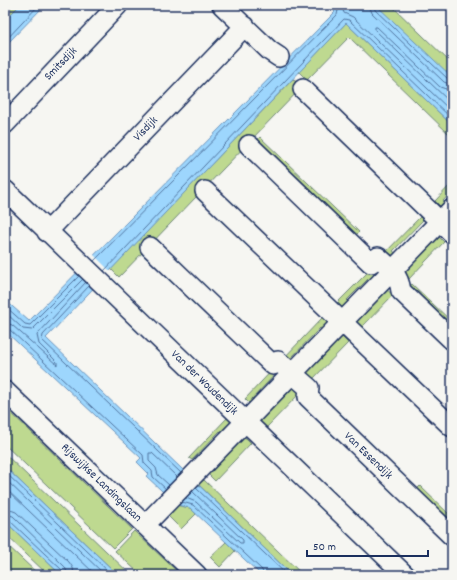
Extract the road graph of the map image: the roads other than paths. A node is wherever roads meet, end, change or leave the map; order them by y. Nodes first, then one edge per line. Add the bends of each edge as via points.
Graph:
1 (118, 5) edge
2 (222, 5) edge
3 (245, 26) junction
4 (279, 57) dead end
5 (303, 89) dead end
6 (5, 124) edge
7 (249, 145) dead end
8 (5, 190) edge
9 (205, 191) dead end
10 (448, 221) edge
11 (48, 232) junction
12 (150, 247) dead end
13 (392, 269) junction
14 (342, 321) junction
15 (452, 340) edge
16 (292, 373) junction
17 (5, 391) edge
18 (245, 422) junction
19 (452, 427) edge
20 (145, 525) junction
21 (452, 536) edge
22 (197, 575) edge
23 (405, 575) edge

1 - 6 street, Smitsdijk
2 - 3 street
3 - 4 street
3 - 11 street, Visdijk
5 - 10 street
7 - 13 street via 371,263 378,257
8 - 11 street, Van der Woudendijk
9 - 14 street
10 - 13 street
11 - 18 street, Van der Woudendijk
12 - 16 street, Van Essendijk via 273,365 278,361
13 - 14 street
13 - 15 street via 400,281 401,291
14 - 16 street
14 - 19 street
16 - 18 street
16 - 21 street, Van Essendijk via 309,388 308,397
17 - 20 street, Rijswijkse Landingslaan
18 - 20 street
18 - 23 street, Van der Woudendijk
20 - 22 street, Rijswijkse Landingslaan

